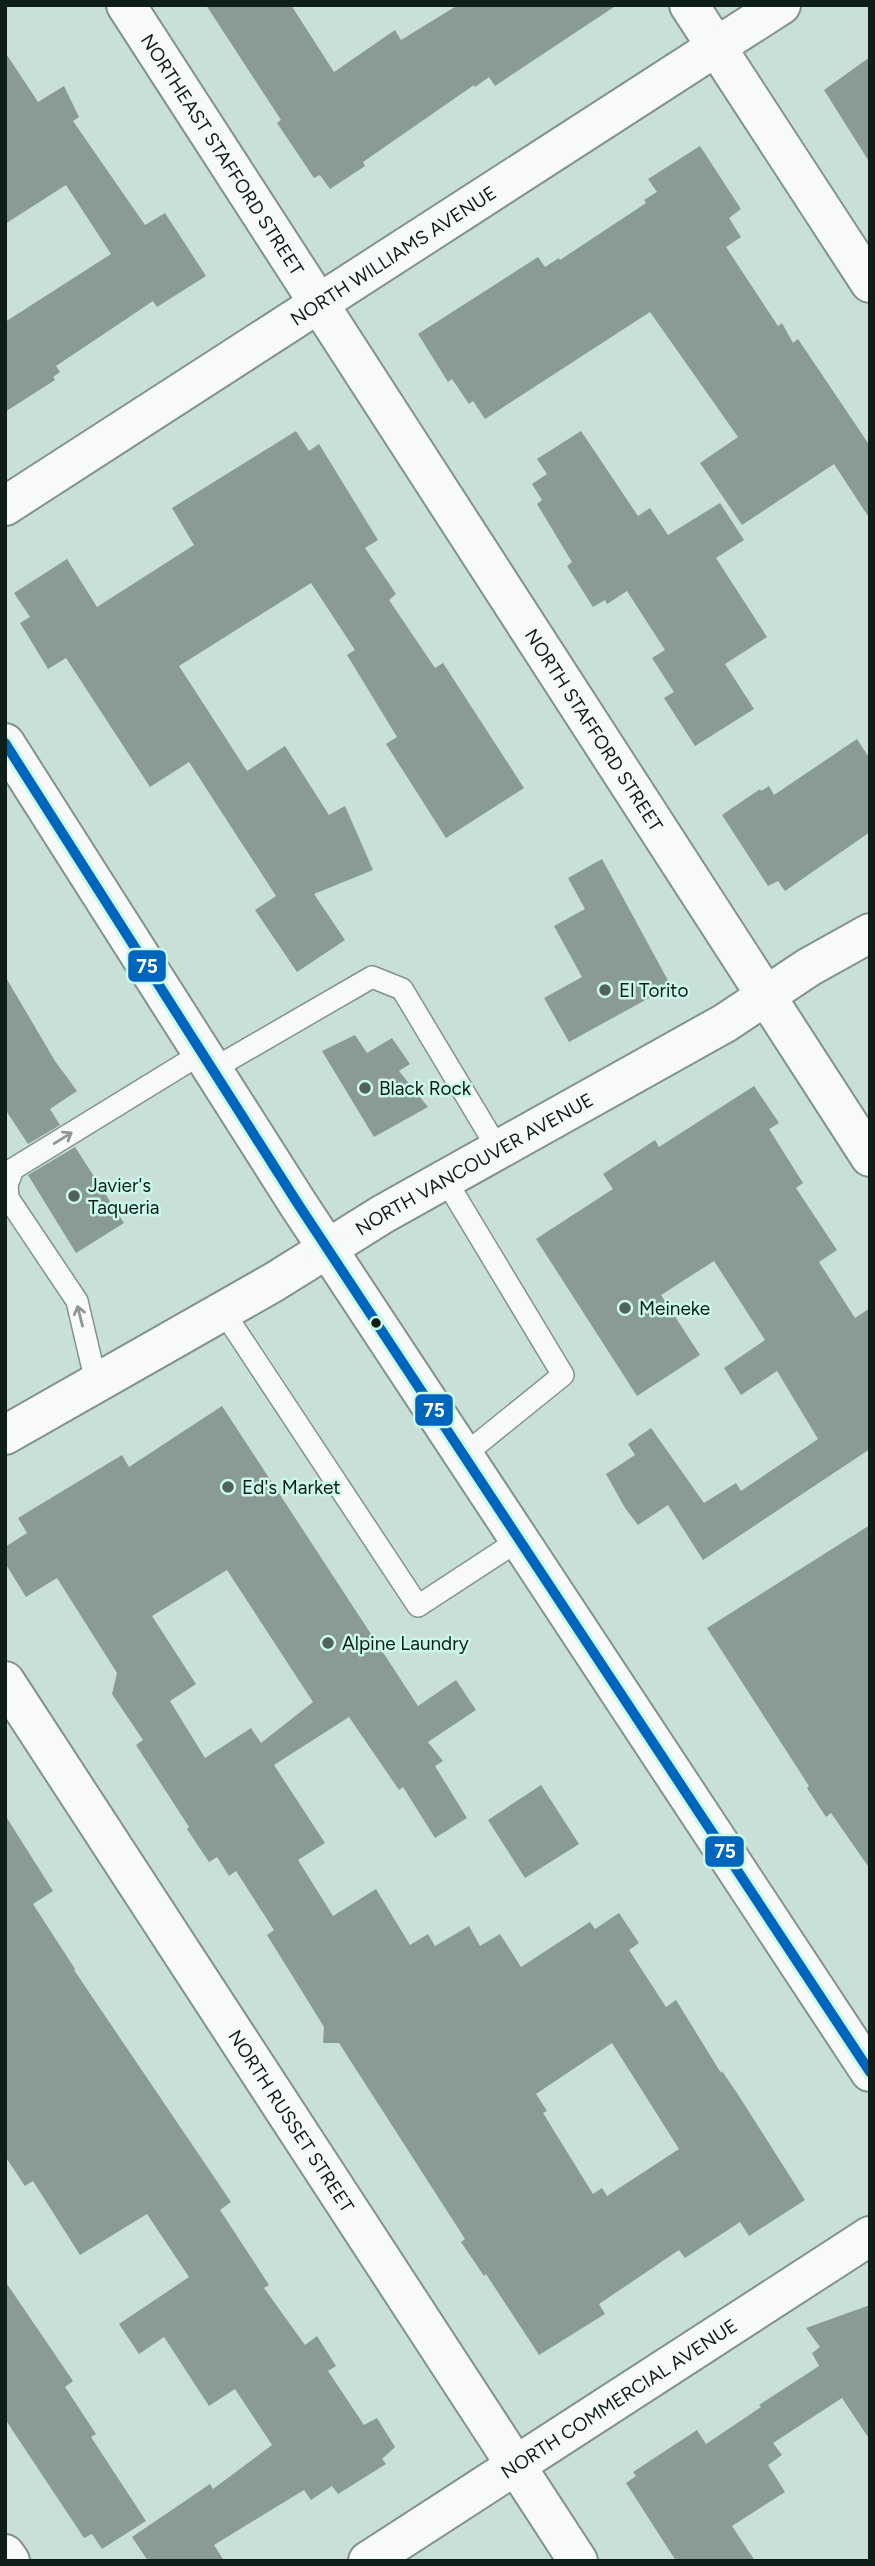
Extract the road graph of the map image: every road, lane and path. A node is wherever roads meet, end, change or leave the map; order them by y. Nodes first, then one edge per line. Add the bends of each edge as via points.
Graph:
1 (126, 5) edge
2 (690, 5) edge
3 (781, 5) edge
4 (716, 47) junction
5 (870, 282) edge
6 (319, 303) junction
7 (5, 506) edge
8 (5, 743) edge
9 (870, 933) edge
10 (765, 996) junction
11 (207, 1061) junction
12 (498, 1149) junction
13 (870, 1157) edge
14 (445, 1179) junction
15 (328, 1248) junction
16 (223, 1311) junction
17 (96, 1382) junction
18 (5, 1435) edge
19 (464, 1455) junction
20 (519, 1540) junction
21 (5, 1681) edge
22 (870, 2072) edge
23 (870, 2236) edge
24 (515, 2465) junction
25 (5, 2554) edge
26 (10, 2561) edge
27 (368, 2561) edge
28 (578, 2561) edge

1 - 6 street, NORTHEAST STAFFORD STREET
2 - 4 street
3 - 4 street, NORTH WILLIAMS AVENUE
4 - 5 street
4 - 6 street, NORTH WILLIAMS AVENUE
6 - 7 street, NORTH WILLIAMS AVENUE
6 - 10 street, NORTH STAFFORD STREET
8 - 11 street
9 - 10 street, NORTH VANCOUVER AVENUE
10 - 12 street, NORTH VANCOUVER AVENUE via 725,1023
10 - 13 street, NORTH STAFFORD STREET
11 - 12 lane via 372,976 402,989
11 - 15 street
17 -> 11 lane via 77,1301 8,1198 7,1185 13,1169
12 - 14 street, NORTH VANCOUVER AVENUE
14 - 15 street, NORTH VANCOUVER AVENUE
14 - 19 lane via 563,1375
15 - 16 street, NORTH VANCOUVER AVENUE
15 - 19 street
16 - 17 street, NORTH VANCOUVER AVENUE
16 - 20 lane via 418,1606
17 - 18 street, NORTH VANCOUVER AVENUE
19 - 20 street
20 - 22 street
21 - 24 street, NORTH RUSSET STREET
23 - 24 street, NORTH COMMERCIAL AVENUE
24 - 27 street, NORTH COMMERCIAL AVENUE
24 - 28 street, NORTH RUSSET STREET
25 - 26 street

